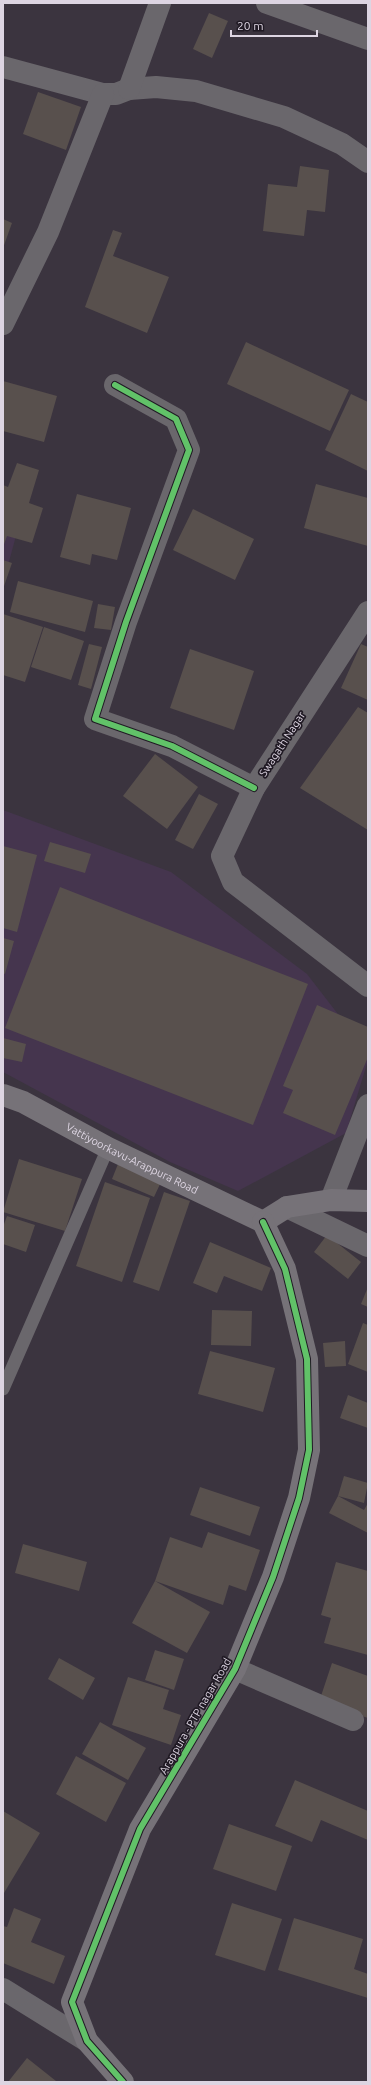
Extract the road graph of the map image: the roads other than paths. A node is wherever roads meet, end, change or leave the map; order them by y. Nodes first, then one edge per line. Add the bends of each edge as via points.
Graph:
1 (160, 3) edge
2 (267, 3) edge
3 (368, 40) edge
4 (3, 67) edge
5 (129, 89) junction
6 (103, 94) junction
7 (368, 162) edge
8 (3, 324) edge
9 (115, 385) dead end
10 (368, 612) edge
11 (254, 788) junction
12 (368, 986) edge
13 (3, 1095) edge
14 (368, 1105) edge
15 (108, 1148) junction
16 (331, 1200) junction
17 (368, 1202) edge
18 (287, 1207) junction
19 (263, 1222) junction
20 (368, 1246) edge
21 (3, 1389) edge
22 (235, 1670) junction
23 (353, 1720) dead end
24 (3, 1988) edge
25 (87, 2041) junction
26 (123, 2082) edge

1 - 5 street
2 - 3 street
4 - 6 street
5 - 6 street via 116,94
5 - 7 street via 156,87 196,91 284,117 342,144
6 - 8 street via 48,232
9 - 11 street via 176,419 189,450 126,622 95,719 172,746
10 - 11 street, Swagath Nagar
11 - 12 street, Swagath Nagar via 222,856 233,882
13 - 15 street, Vattiyoorkavu-Arappura Road via 23,1102
14 - 16 street
15 - 19 street, Vattiyoorkavu-Arappura Road
15 - 21 lane
16 - 17 street
16 - 18 street
18 - 19 street
18 - 20 street
19 - 22 street, Arappura - PTP nagar Road via 285,1269 307,1359 309,1450 299,1498 273,1577
22 - 23 street
22 - 25 street, Arappura - PTP nagar Road via 140,1829 72,2002
24 - 25 street
25 - 26 street, Arappura - PTP nagar Road

